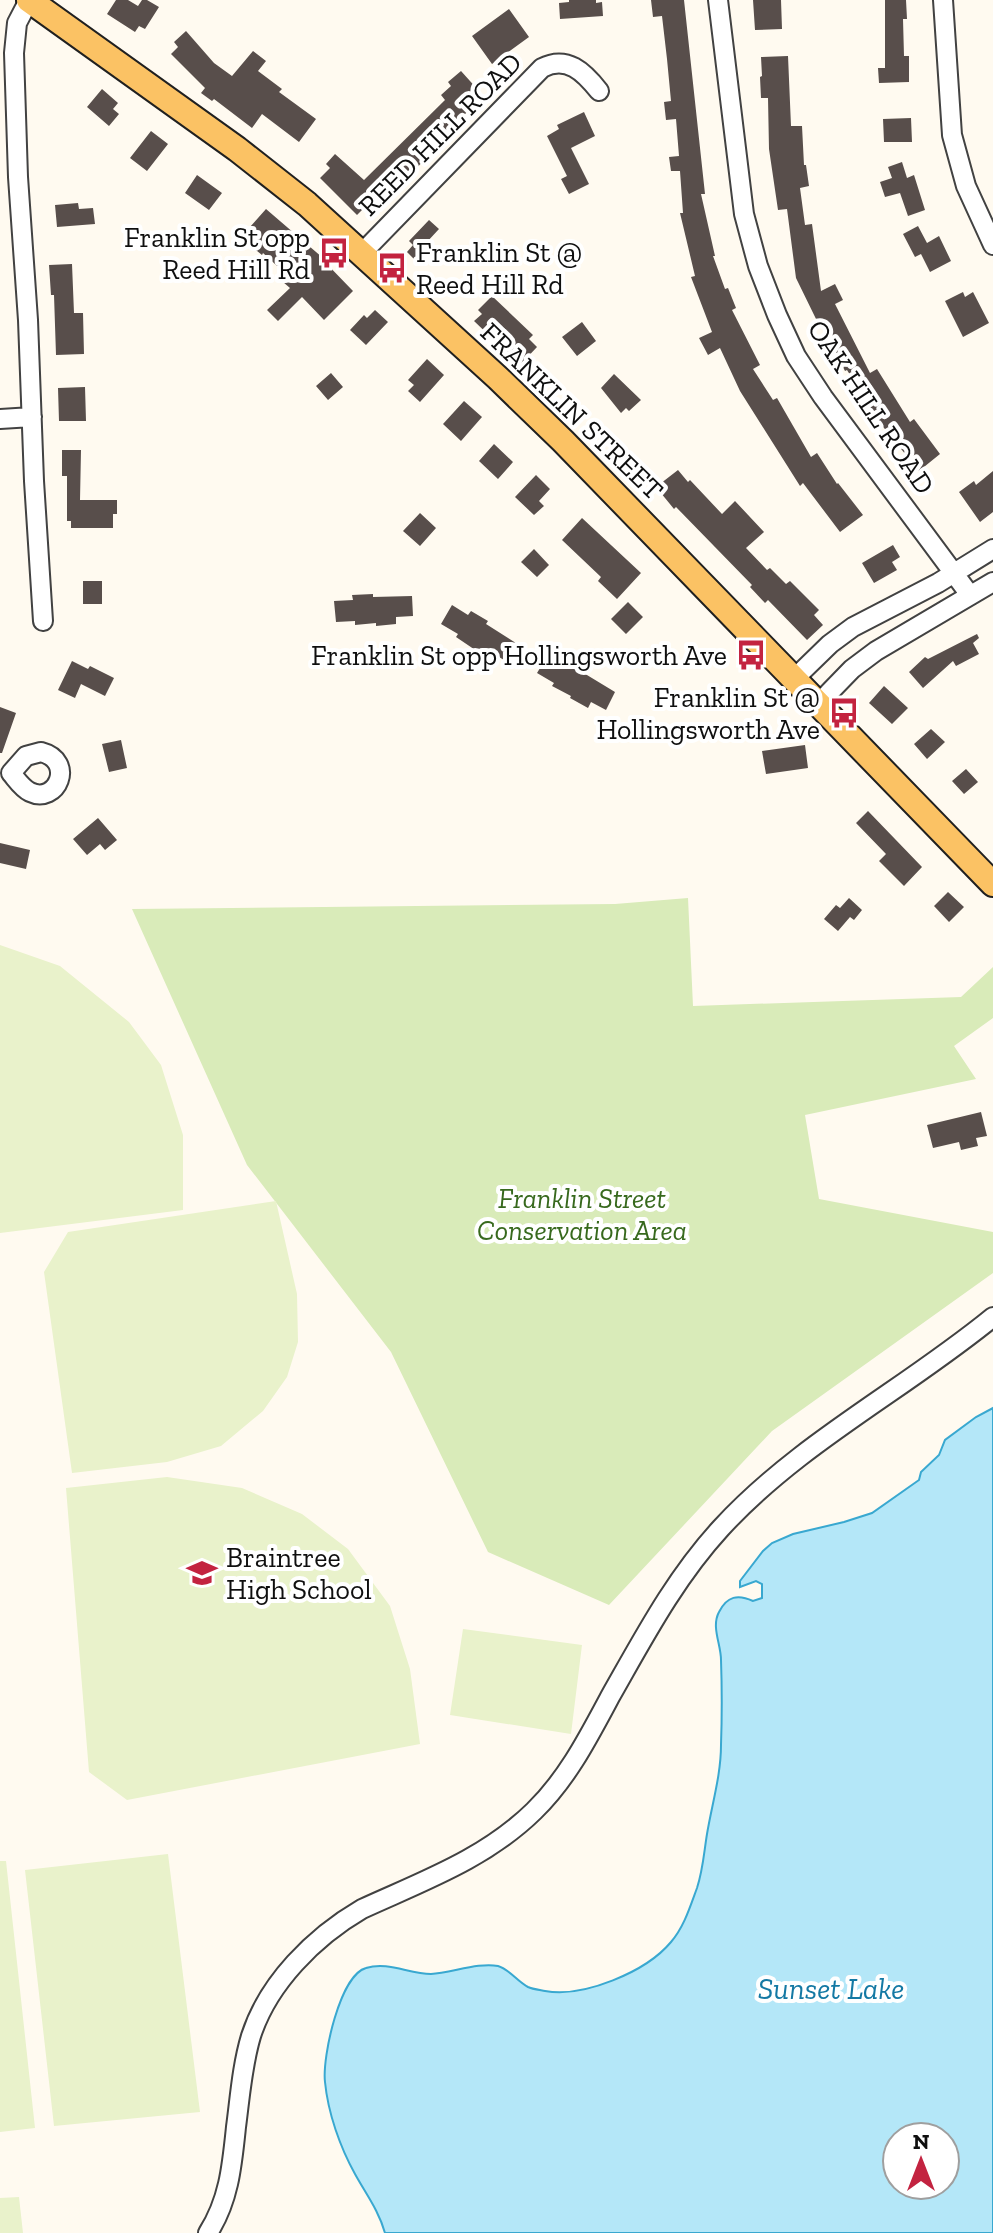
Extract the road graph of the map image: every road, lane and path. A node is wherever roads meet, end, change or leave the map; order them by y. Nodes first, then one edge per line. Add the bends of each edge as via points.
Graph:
1 (29, 0) edge
2 (718, 0) edge
3 (943, 0) edge
4 (599, 91) dead end
5 (993, 245) edge
6 (362, 253) junction
7 (32, 417) junction
8 (0, 419) edge
9 (993, 549) edge
10 (955, 573) junction
11 (993, 582) edge
12 (970, 595) junction
13 (43, 621) dead end
14 (795, 678) junction
15 (819, 703) junction
16 (993, 884) edge
17 (993, 1317) edge
18 (208, 2233) edge

1 - 6 main road, FRANKLIN STREET via 246,155
1 - 7 street via 17,23 14,53
2 - 10 street, OAK HILL ROAD via 744,214 777,315 823,397
3 - 5 street via 952,135 966,186
4 - 6 street, REED HILL ROAD via 572,65 542,68
6 - 14 main road, FRANKLIN STREET via 530,409
7 - 8 street
7 - 13 street
9 - 10 street
10 - 12 street, OAK HILL ROAD
10 - 14 street via 853,627
11 - 12 street
12 - 15 street via 876,651
14 - 15 main road, FRANKLIN STREET
15 - 16 main road, FRANKLIN STREET
17 - 18 street via 790,1464 723,1526 666,1598 582,1748 534,1811 466,1863 346,1918 295,1964 270,1997 251,2036 229,2187

